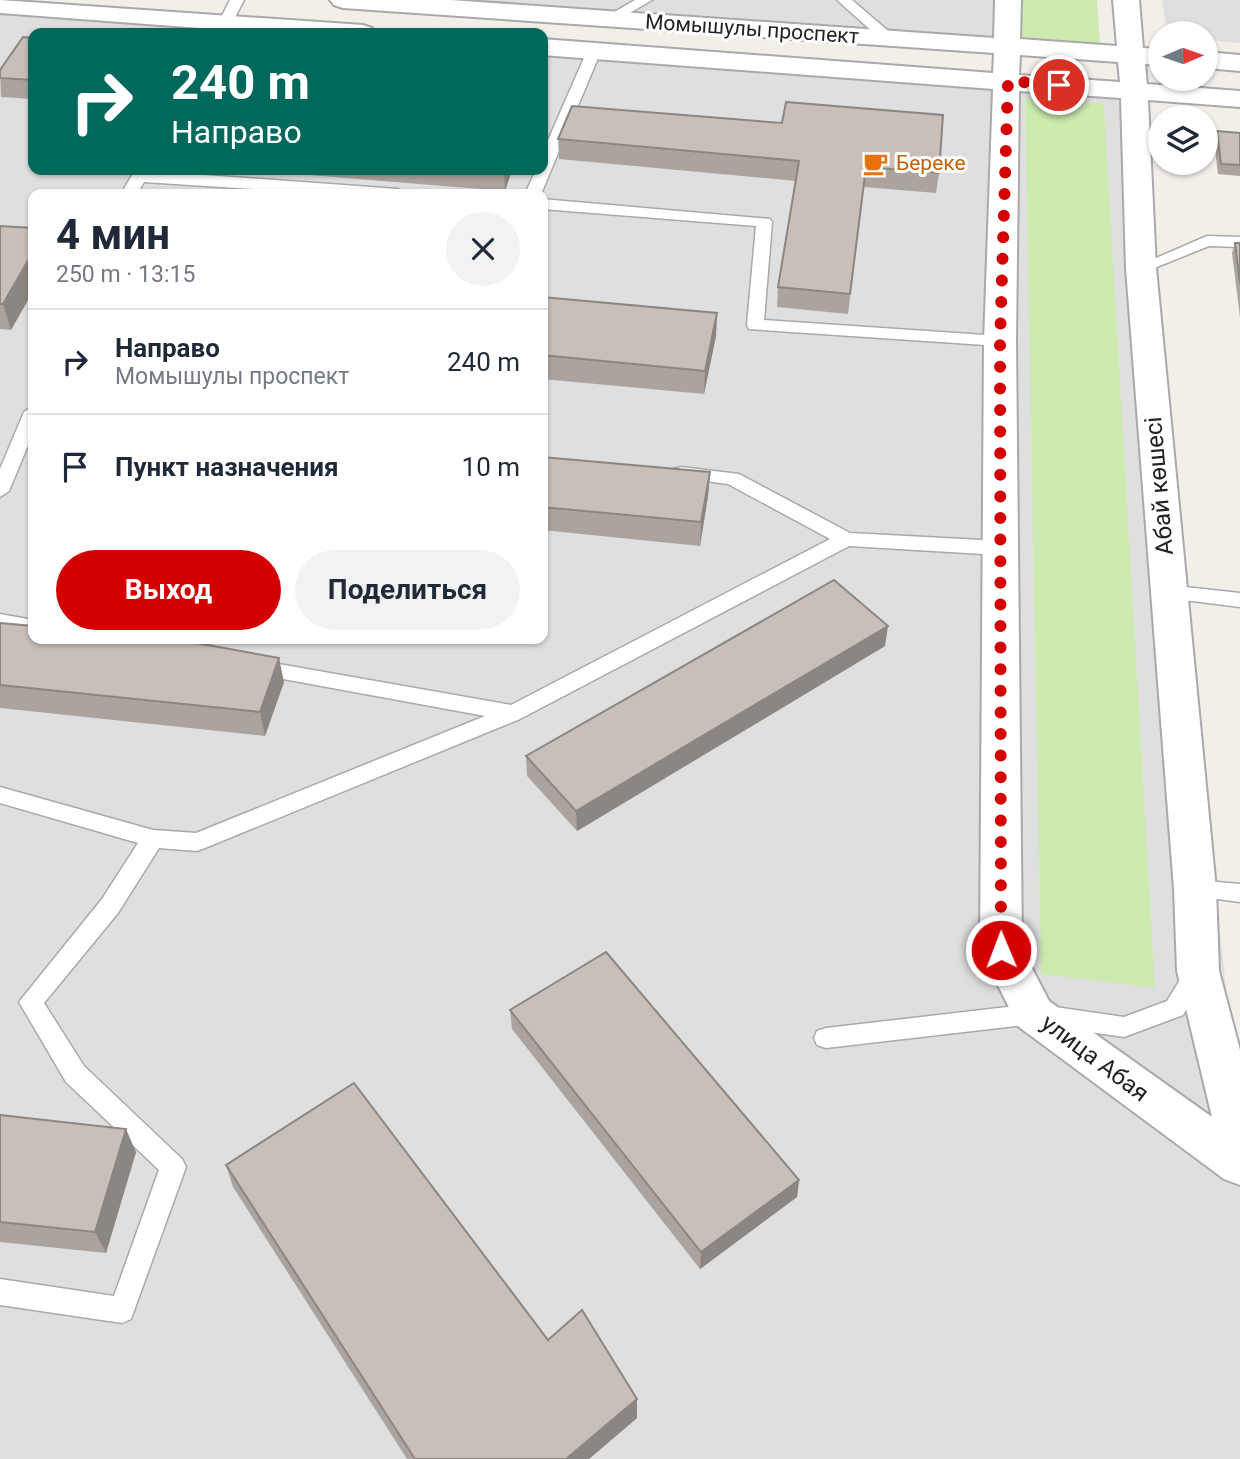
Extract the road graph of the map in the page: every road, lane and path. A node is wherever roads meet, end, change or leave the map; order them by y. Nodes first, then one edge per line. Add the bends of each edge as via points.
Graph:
1 (344, 0) edge
2 (645, 0) edge
3 (844, 0) edge
4 (1008, 0) edge
5 (1126, 0) edge
6 (0, 5) edge
7 (611, 18) junction
8 (228, 19) edge
9 (315, 28) edge
10 (889, 39) junction
11 (1009, 46) junction
12 (548, 47) edge
13 (594, 51) junction
14 (1129, 55) junction
15 (1148, 56) edge
16 (1218, 61) edge
17 (1240, 63) edge
18 (1008, 81) junction
19 (1135, 92) junction
20 (1240, 99) edge
21 (548, 159) edge
22 (165, 175) edge
23 (337, 189) edge
24 (548, 204) edge
25 (1240, 242) edge
26 (1142, 268) junction
27 (1000, 341) junction
28 (28, 424) edge
29 (664, 471) edge
30 (0, 491) edge
31 (846, 539) junction
32 (1000, 548) junction
33 (1167, 592) junction
34 (1240, 600) edge
35 (0, 621) edge
36 (28, 626) edge
37 (231, 663) edge
38 (513, 713) junction
39 (0, 795) edge
40 (153, 839) junction
41 (1195, 889) junction
42 (1240, 893) edge
43 (1198, 971) junction
44 (1034, 1014) junction
45 (826, 1038) dead end
46 (1240, 1139) edge
47 (1240, 1164) edge
48 (0, 1292) edge

1 - 7 street, Момышулы проспект
2 - 7 lane
3 - 10 lane
4 - 11 street
5 - 14 street, Абай көшесі
6 - 8 street
7 - 10 street, Момышулы проспект
8 - 9 street
10 - 11 street, Момышулы проспект
11 - 14 street, Момышулы проспект
11 - 18 street
12 - 13 street, Момышулы проспект
13 - 18 street, Момышулы проспект
13 - 21 lane
14 - 15 street, Момышулы проспект
14 - 19 street, Абай көшесі
16 - 17 street
18 - 19 street, Момышулы проспект
18 - 27 street
19 - 20 street, Момышулы проспект
19 - 26 street, Абай көшесі
22 - 23 lane
24 - 27 lane via 764,222 755,325
25 - 26 lane via 1207,241
26 - 33 street, Абай көшесі
27 - 32 street
28 - 30 lane
29 - 31 lane via 732,478
31 - 32 lane
31 - 38 lane
32 - 44 street via 1001,950
33 - 34 lane
33 - 41 street, Абай көшесі
35 - 36 lane
37 - 38 lane
38 - 40 lane via 197,842
39 - 40 lane
40 - 48 lane via 110,906 31,1002 75,1074 173,1167 122,1310
41 - 42 lane
41 - 43 street, Абай көшесі
43 - 44 lane, улица Абая via 1175,1008 1125,1027
43 - 46 street
44 - 45 lane
44 - 47 street, улица Абая

